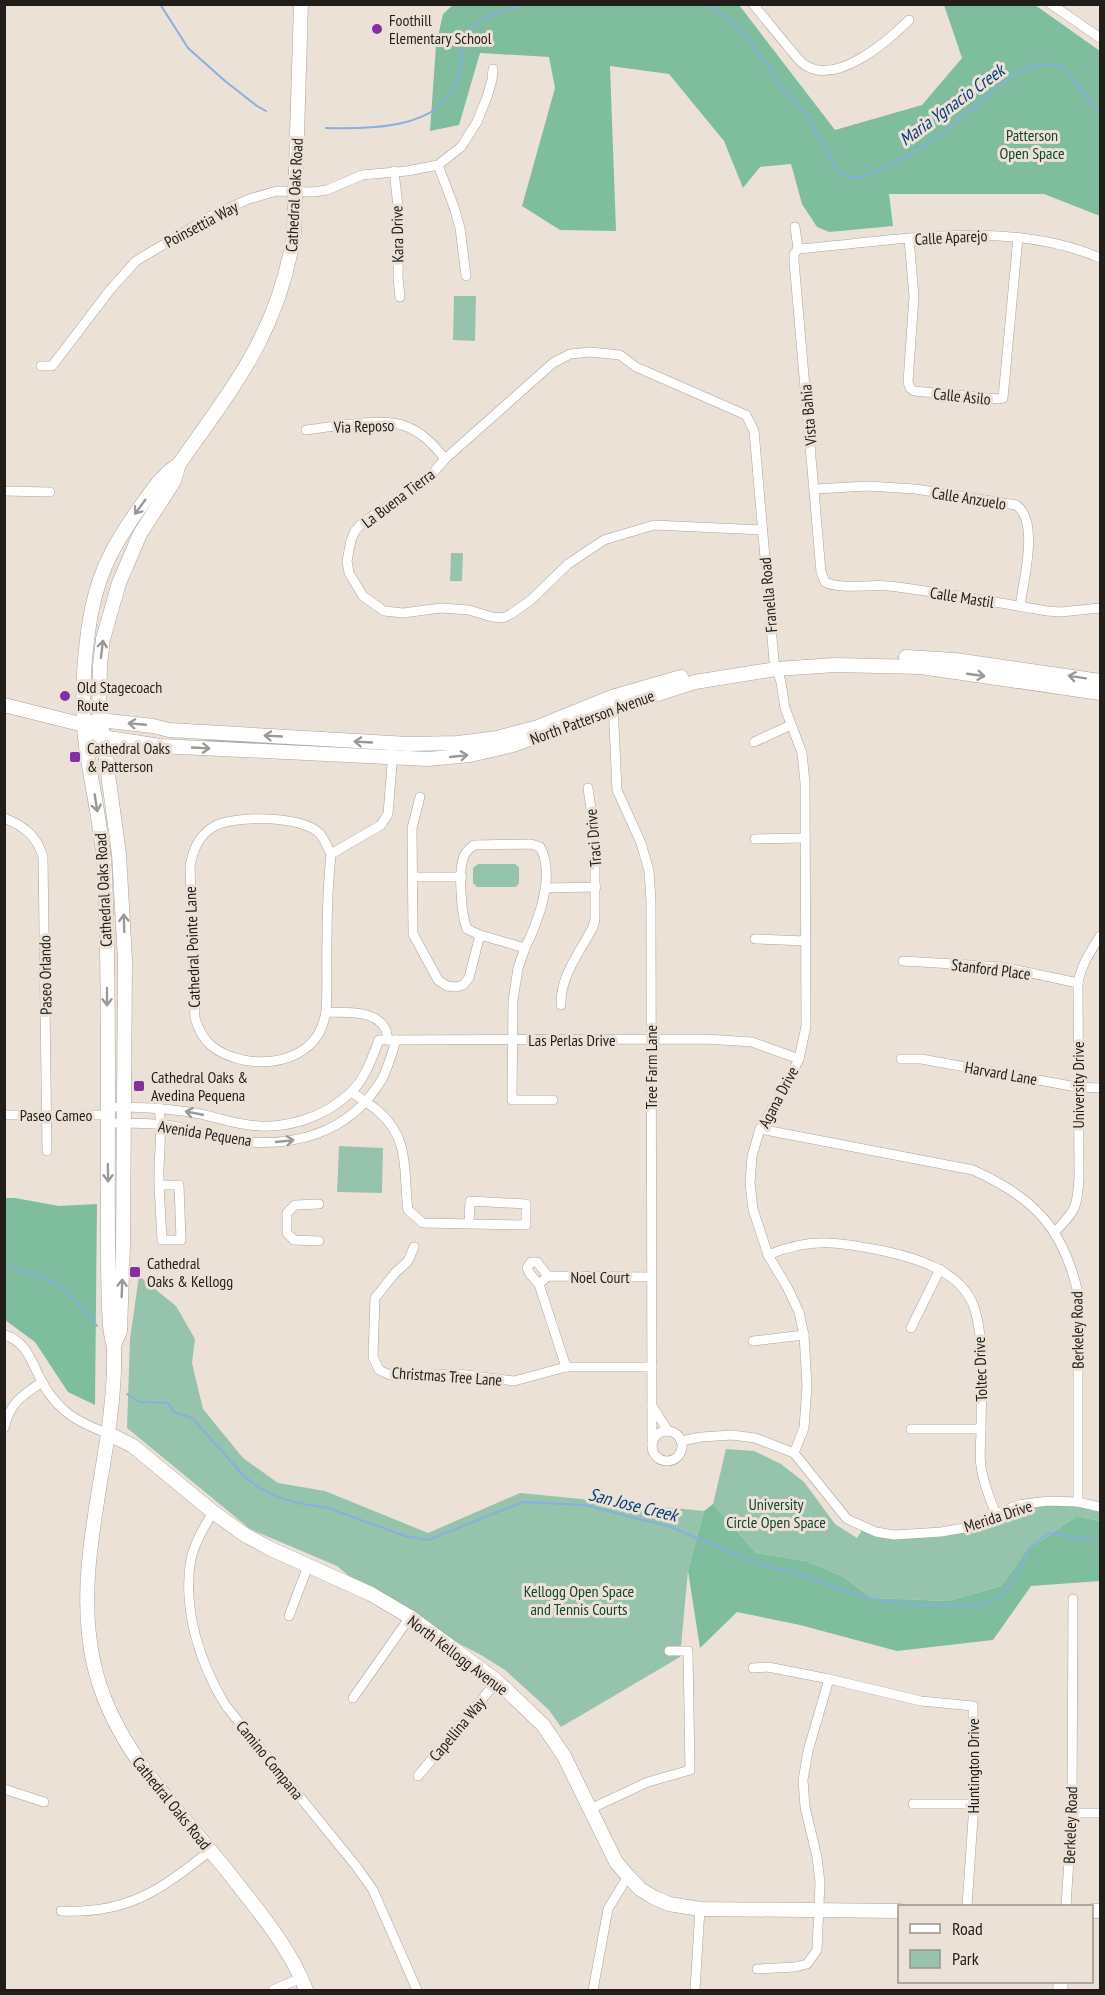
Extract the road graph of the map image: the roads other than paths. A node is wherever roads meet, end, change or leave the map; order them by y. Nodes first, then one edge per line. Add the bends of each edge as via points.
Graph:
1 (301, 4) edge
2 (767, 4) edge
3 (1051, 4) edge
4 (756, 8) edge
5 (909, 20) dead end
6 (1101, 38) edge
7 (493, 69) dead end
8 (438, 165) junction
9 (394, 171) junction
10 (296, 190) junction
11 (795, 227) dead end
12 (1018, 237) junction
13 (909, 239) junction
14 (798, 249) junction
15 (1101, 258) edge
16 (466, 276) dead end
17 (400, 297) dead end
18 (41, 366) dead end
19 (306, 430) dead end
20 (445, 459) junction
21 (179, 464) junction
22 (815, 489) junction
23 (4, 491) edge
24 (50, 492) dead end
25 (762, 530) junction
26 (825, 582) joint
27 (1020, 607) junction
28 (1101, 608) edge
29 (775, 665) junction
30 (1101, 681) edge
31 (1101, 693) edge
32 (613, 702) junction
33 (4, 705) edge
34 (100, 720) junction
35 (84, 725) junction
36 (791, 725) junction
37 (102, 736) junction
38 (754, 742) dead end
39 (394, 743) junction
40 (393, 758) junction
41 (588, 788) dead end
42 (420, 797) dead end
43 (4, 818) edge
44 (806, 838) junction
45 (755, 839) dead end
46 (331, 854) junction
47 (412, 877) junction
48 (462, 877) junction
49 (596, 887) junction
50 (546, 888) junction
51 (480, 935) junction
52 (1101, 936) edge
53 (755, 939) dead end
54 (806, 940) junction
55 (525, 948) junction
56 (903, 961) dead end
57 (1078, 983) junction
58 (561, 1005) dead end
59 (326, 1012) junction
60 (388, 1040) junction
61 (651, 1040) junction
62 (511, 1041) junction
63 (799, 1059) junction
64 (901, 1059) dead end
65 (1077, 1088) junction
66 (1101, 1088) edge
67 (352, 1092) junction
68 (552, 1100) dead end
69 (365, 1103) junction
70 (124, 1107) junction
71 (159, 1108) junction
72 (4, 1115) edge
73 (108, 1115) junction
74 (47, 1117) junction
75 (124, 1123) junction
76 (162, 1125) junction
77 (760, 1129) junction
78 (47, 1151) dead end
79 (159, 1185) junction
80 (319, 1204) dead end
81 (469, 1224) junction
82 (1055, 1232) junction
83 (319, 1241) dead end
84 (414, 1247) dead end
85 (768, 1255) junction
86 (940, 1269) junction
87 (548, 1276) junction
88 (651, 1277) junction
89 (539, 1284) junction
90 (911, 1328) dead end
91 (4, 1335) edge
92 (804, 1335) junction
93 (753, 1341) dead end
94 (114, 1345) junction
95 (566, 1367) junction
96 (652, 1367) junction
97 (42, 1382) junction
98 (652, 1406) junction
99 (4, 1428) edge
100 (911, 1429) dead end
101 (981, 1430) junction
102 (668, 1431) junction
103 (109, 1434) junction
104 (681, 1441) junction
105 (652, 1444) junction
106 (794, 1453) junction
107 (1078, 1502) junction
108 (1101, 1507) edge
109 (213, 1512) junction
110 (996, 1514) junction
111 (308, 1566) junction
112 (1073, 1599) dead end
113 (289, 1617) dead end
114 (410, 1617) junction
115 (669, 1651) dead end
116 (753, 1668) dead end
117 (829, 1679) junction
118 (497, 1681) junction
119 (353, 1698) dead end
120 (417, 1776) dead end
121 (4, 1789) edge
122 (44, 1802) dead end
123 (913, 1804) dead end
124 (974, 1804) junction
125 (590, 1809) junction
126 (1072, 1813) junction
127 (1101, 1813) edge
128 (211, 1850) junction
129 (628, 1876) junction
130 (967, 1905) edge
131 (1066, 1905) edge
132 (700, 1909) junction
133 (819, 1910) junction
134 (61, 1911) dead end
135 (898, 1911) edge
136 (757, 1969) dead end
137 (304, 1984) edge
138 (273, 1990) edge
139 (417, 1990) edge
140 (593, 1990) edge
141 (695, 1990) edge

1 - 10 main road, Cathedral Oaks Road
2 - 4 street
3 - 6 street
4 - 5 street via 802,64 815,70 840,69 888,41
7 - 8 street via 477,122 461,147
8 - 9 street, Poinsettia Way
8 - 16 street via 460,228
9 - 10 street, Poinsettia Way via 362,175 327,190
9 - 17 street, Kara Drive
10 - 18 street, Poinsettia Way via 277,191 228,207 136,261 52,366
10 - 21 main road, Cathedral Oaks Road via 290,259 275,310 251,359
11 - 14 street, Vista Bahia
12 - 13 street, Calle Aparejo
12 - 13 street, Calle Asilo via 1003,398 998,399 910,388 914,288
12 - 15 street, Calle Aparejo via 1054,243
13 - 14 street, Calle Aparejo
14 - 22 street, Vista Bahia via 794,261
19 - 20 street, Via Reposo via 394,422 419,433
20 - 25 street, La Buena Tierra via 552,363 570,354 601,352 620,356 636,367 746,415 754,431
20 - 25 street, La Buena Tierra via 408,493 363,522 351,540 349,573 363,596 384,611 441,608 503,618 531,600 568,564 604,540 654,525
34 -> 21 main road, Cathedral Oaks Road via 100,664 109,614 129,556 174,481
21 -> 35 main road, Cathedral Oaks Road via 158,482 104,565 88,633
22 - 26 street, Vista Bahia
22 - 27 street, Calle Anzuelo via 915,489 1016,505 1027,518 1029,540
23 - 24 street
25 - 29 street, Franella Road
26 - 27 street, Calle Mastil via 911,588
27 - 28 street, Calle Mastil via 1062,612
30 -> 29 main road, North Patterson Avenue via 927,657 840,656
29 -> 31 main road, North Patterson Avenue via 921,667
29 - 32 main road, North Patterson Avenue
29 - 36 street, Agana Drive
32 - 39 main road, North Patterson Avenue via 497,738 454,744
40 -> 32 main road, North Patterson Avenue via 428,759 491,751 542,735
32 - 61 street, Tree Farm Lane via 617,790 649,871
33 - 35 main road, North Patterson Avenue
34 - 35 main road, North Patterson Avenue
34 - 37 main road, Cathedral Oaks Road
39 -> 34 main road, North Patterson Avenue via 168,730
35 - 37 main road, North Patterson Avenue
35 -> 73 main road, Cathedral Oaks Road via 104,869
36 - 38 street
36 - 44 street, Agana Drive via 802,753
37 -> 40 main road, North Patterson Avenue via 160,746
70 -> 37 main road, Cathedral Oaks Road via 123,897
39 - 40 street
40 - 46 street via 388,814 381,825
41 - 49 street, Traci Drive via 596,837
42 - 47 street via 412,828
43 - 74 street, Paseo Orlando via 30,832 43,857
44 - 45 street
44 - 54 street, Agana Drive
46 - 59 street, Cathedral Pointe Lane
46 - 59 street, Cathedral Pointe Lane via 320,834 300,822 237,820 223,822 201,837 190,866 195,1018 198,1032 206,1042 239,1059 259,1063 282,1061 305,1048 320,1030
47 - 48 street
47 - 51 street via 413,934 438,980 447,986 463,985 469,978
48 - 50 street via 464,857 474,845 531,844 540,847 544,855
48 - 51 street via 463,919 467,928
49 - 50 street, Traci Drive
49 - 58 street, Traci Drive via 593,927 564,982
50 - 55 street
51 - 55 street
52 - 57 street, University Drive
53 - 54 street
54 - 63 street, Agana Drive via 806,1026
55 - 62 street via 513,1001
56 - 57 street, Stanford Place via 1003,967
57 - 65 street, University Drive
59 - 60 street via 367,1014 385,1027
60 - 62 street, Las Perlas Drive
60 - 67 street, Avenida Pequena
60 - 69 street, Avenida Pequena via 383,1078
61 - 62 street, Las Perlas Drive
61 - 63 street, Las Perlas Drive via 752,1042
61 - 88 street, Tree Farm Lane
62 - 68 street via 512,1100
63 - 77 street, Agana Drive
64 - 65 street, Harvard Lane via 921,1059
65 - 66 street, Harvard Lane
65 - 82 street, University Drive via 1077,1205
67 - 69 street
67 -> 71 street, Avenida Pequena via 320,1114 267,1126
76 -> 69 street, Avenida Pequena via 249,1142 284,1142 327,1131
69 - 81 street via 378,1110 405,1152 408,1210 423,1223
70 - 71 street, Avenida Pequena
70 - 73 street, Avenida Pequena
70 - 75 main road, Cathedral Oaks Road
71 - 76 street
72 - 74 street, Paseo Cameo
73 - 74 street, Paseo Cameo
73 - 75 street, Avenida Pequena
73 -> 94 main road, Cathedral Oaks Road via 110,1328
74 - 78 street, Paseo Orlando
75 - 76 street, Avenida Pequena
94 -> 75 main road, Cathedral Oaks Road via 120,1331
76 - 79 street
77 - 82 street, Berkeley Road via 973,1170 1019,1196 1040,1212
77 - 85 street, Agana Drive via 750,1183 753,1209
79 - 79 street via 179,1185 181,1239 162,1240
80 - 83 street via 295,1205 287,1212 287,1233 294,1240
81 - 81 street via 526,1225 526,1204 470,1201
82 - 107 street, Berkeley Road via 1072,1267 1077,1293
84 - 95 street, Christmas Tree Lane via 408,1261 375,1298 373,1358 379,1370 390,1375 458,1374 514,1381
85 - 86 street, Toltec Drive via 790,1246 818,1242 849,1244 902,1255
85 - 92 street, Agana Drive via 788,1287
86 - 90 street
86 - 101 street, Toltec Drive via 972,1302 980,1336
87 - 88 street, Noel Court
87 - 89 street, Noel Court
87 - 89 street, Noel Court via 537,1262 531,1262 527,1268
88 - 96 street, Tree Farm Lane
89 - 95 street, Noel Court
91 - 97 street, North Kellogg Avenue via 25,1348
92 - 93 street
92 - 106 street, Agana Drive via 804,1428
94 - 103 main road, Cathedral Oaks Road
95 - 96 street, Christmas Tree Lane
96 - 98 street, Tree Farm Lane
97 - 99 street via 13,1404
97 - 103 street, North Kellogg Avenue via 75,1419
98 - 102 street
98 - 105 street, Tree Farm Lane
100 - 101 street
101 - 110 street, Toltec Drive via 981,1466
102 - 104 street
102 - 105 street via 656,1436
103 - 109 main road, North Kellogg Avenue via 133,1446
103 - 128 main road, Cathedral Oaks Road via 88,1581 88,1632 94,1666 105,1701 129,1749
104 - 105 street via 680,1454 667,1461 656,1456
104 - 106 street via 732,1435 755,1438
106 - 110 street, Merida Drive via 847,1519 876,1532 941,1532 964,1528
107 - 108 street, Merida Drive
107 - 110 street, Merida Drive via 1018,1505
109 - 111 main road, North Kellogg Avenue via 271,1549
109 - 139 street, Camino Compana via 191,1559 190,1593 196,1639 210,1680 226,1706 373,1890
111 - 113 street
111 - 114 main road, North Kellogg Avenue via 371,1594
112 - 126 street, Berkeley Road
114 - 118 main road, North Kellogg Avenue
114 - 119 street
115 - 125 street via 688,1651 690,1770 648,1782
116 - 117 street, Huntington Drive via 768,1667
117 - 124 street, Huntington Drive via 921,1701 973,1706
117 - 133 street via 803,1780 817,1857
118 - 120 street, Capellina Way
118 - 125 main road, North Kellogg Avenue via 543,1725 564,1755
121 - 122 street
123 - 124 street
124 - 130 street, Huntington Drive
125 - 129 main road, North Kellogg Avenue via 616,1862
126 - 127 street
126 - 131 street, Berkeley Road
128 - 134 street via 160,1889 131,1902 84,1912
128 - 137 main road, Cathedral Oaks Road via 271,1927
129 - 132 main road, North Kellogg Avenue via 653,1897
129 - 140 street via 608,1909
132 - 133 main road, North Kellogg Avenue
132 - 141 street
133 - 135 main road, North Kellogg Avenue
133 - 136 street via 817,1950 807,1964
137 - 138 street

